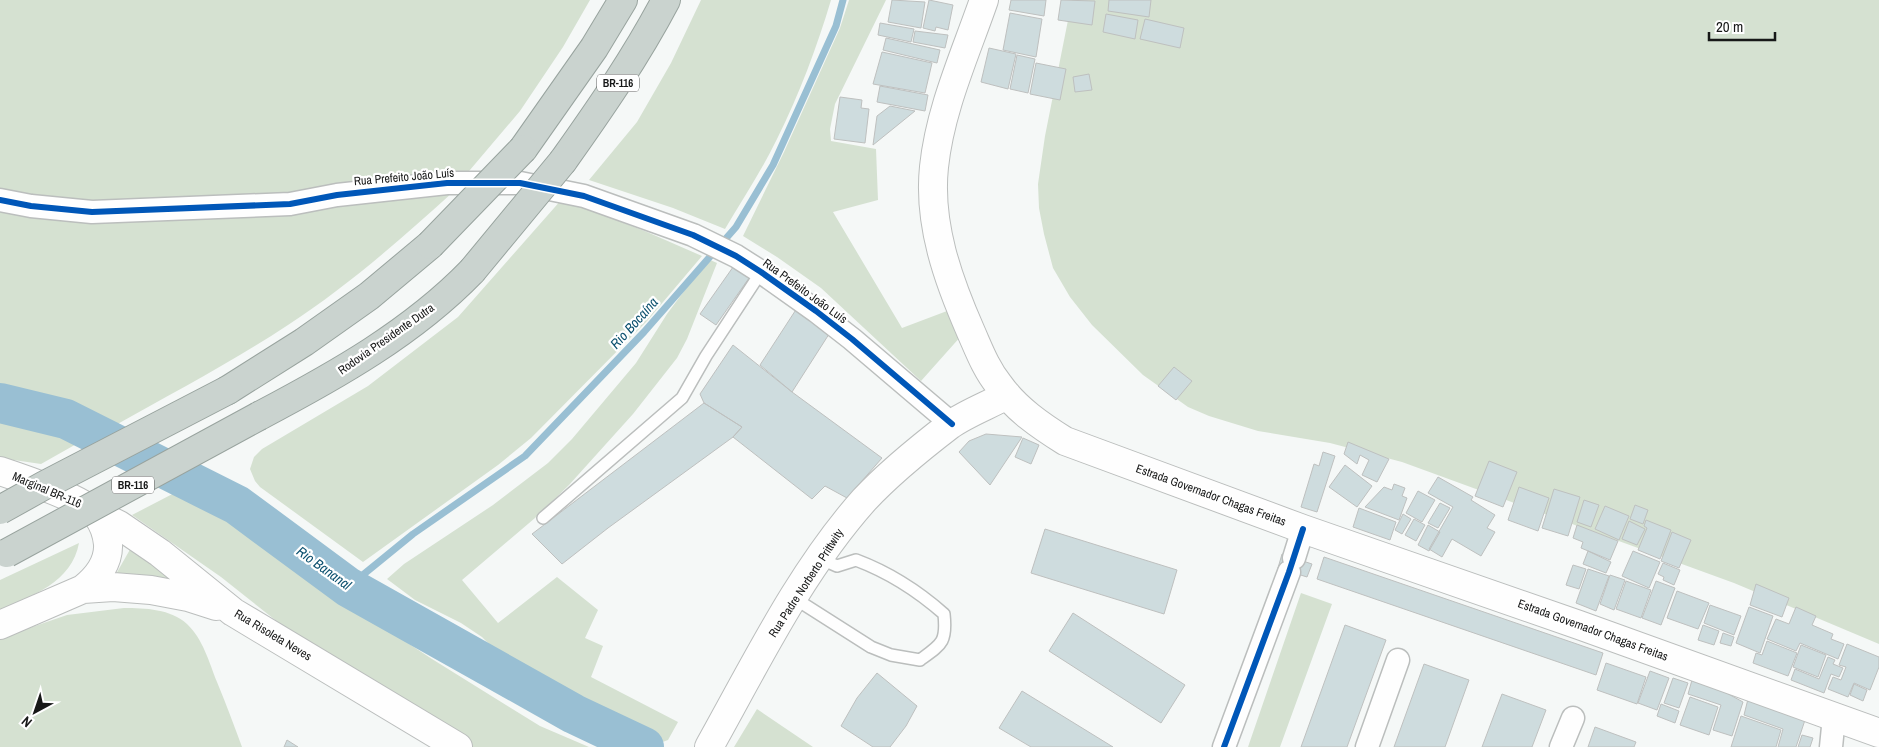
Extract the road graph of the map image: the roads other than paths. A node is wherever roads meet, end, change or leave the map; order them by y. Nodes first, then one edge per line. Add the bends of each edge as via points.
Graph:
1 (623, 0) edge
2 (666, 0) edge
3 (984, 0) edge
4 (0, 200) edge
5 (761, 272) junction
6 (1007, 395) junction
7 (952, 424) junction
8 (0, 471) edge
9 (0, 510) edge
10 (95, 513) junction
11 (543, 518) dead end
12 (1303, 529) junction
13 (3, 554) edge
14 (820, 558) junction
15 (83, 589) junction
16 (794, 598) junction
17 (233, 612) junction
18 (0, 625) edge
19 (1398, 660) dead end
20 (1834, 717) junction
21 (1573, 718) dead end
22 (1879, 733) edge
23 (709, 746) edge
24 (458, 747) edge
25 (1224, 747) edge
26 (1367, 747) edge
27 (1561, 747) edge
28 (1831, 747) edge

1 - 9 highway, BR-116, bridge via 594,48 523,148 430,245 361,302 228,390
2 - 13 highway, Rodovia Presidente Dutra / BR-116, bridge via 614,89 563,161 453,290 396,335 330,378
3 - 6 main road, Estrada Governador Chagas Freitas via 942,118 933,198 938,236 949,278 983,359
4 - 5 street, Rua Prefeito João Luís via 92,212 290,204 337,195 447,183 520,183 584,196 693,235
5 - 7 street, Rua Prefeito João Luís via 816,311
5 - 11 lane via 682,398
6 - 7 main road, Rua Padre Norberto Prittwity
6 - 12 main road, Estrada Governador Chagas Freitas via 1035,421 1065,441
7 - 14 main road, Rua Padre Norberto Prittwity via 901,464 866,499
8 - 10 main road, Marginal BR-116 via 61,494
10 - 15 main road, Marginal BR-116 via 105,530 108,553 102,568
10 - 17 main road, Rua Risoleta Neves via 119,525 160,554
12 - 20 main road, Estrada Governador Chagas Freitas
12 - 25 street
14 - 16 main road, Rua Padre Norberto Prittwity
14 - 16 lane via 837,566 856,560 886,573 927,599 944,614 946,632 940,646 920,660 891,655 870,647
15 - 17 main road via 134,588 168,592
15 - 18 main road
16 - 23 main road, Rua Padre Norberto Prittwity
17 - 24 main road, Rua Risoleta Neves
19 - 26 street
20 - 22 main road, Estrada Governador Chagas Freitas
20 - 28 street
21 - 27 street

